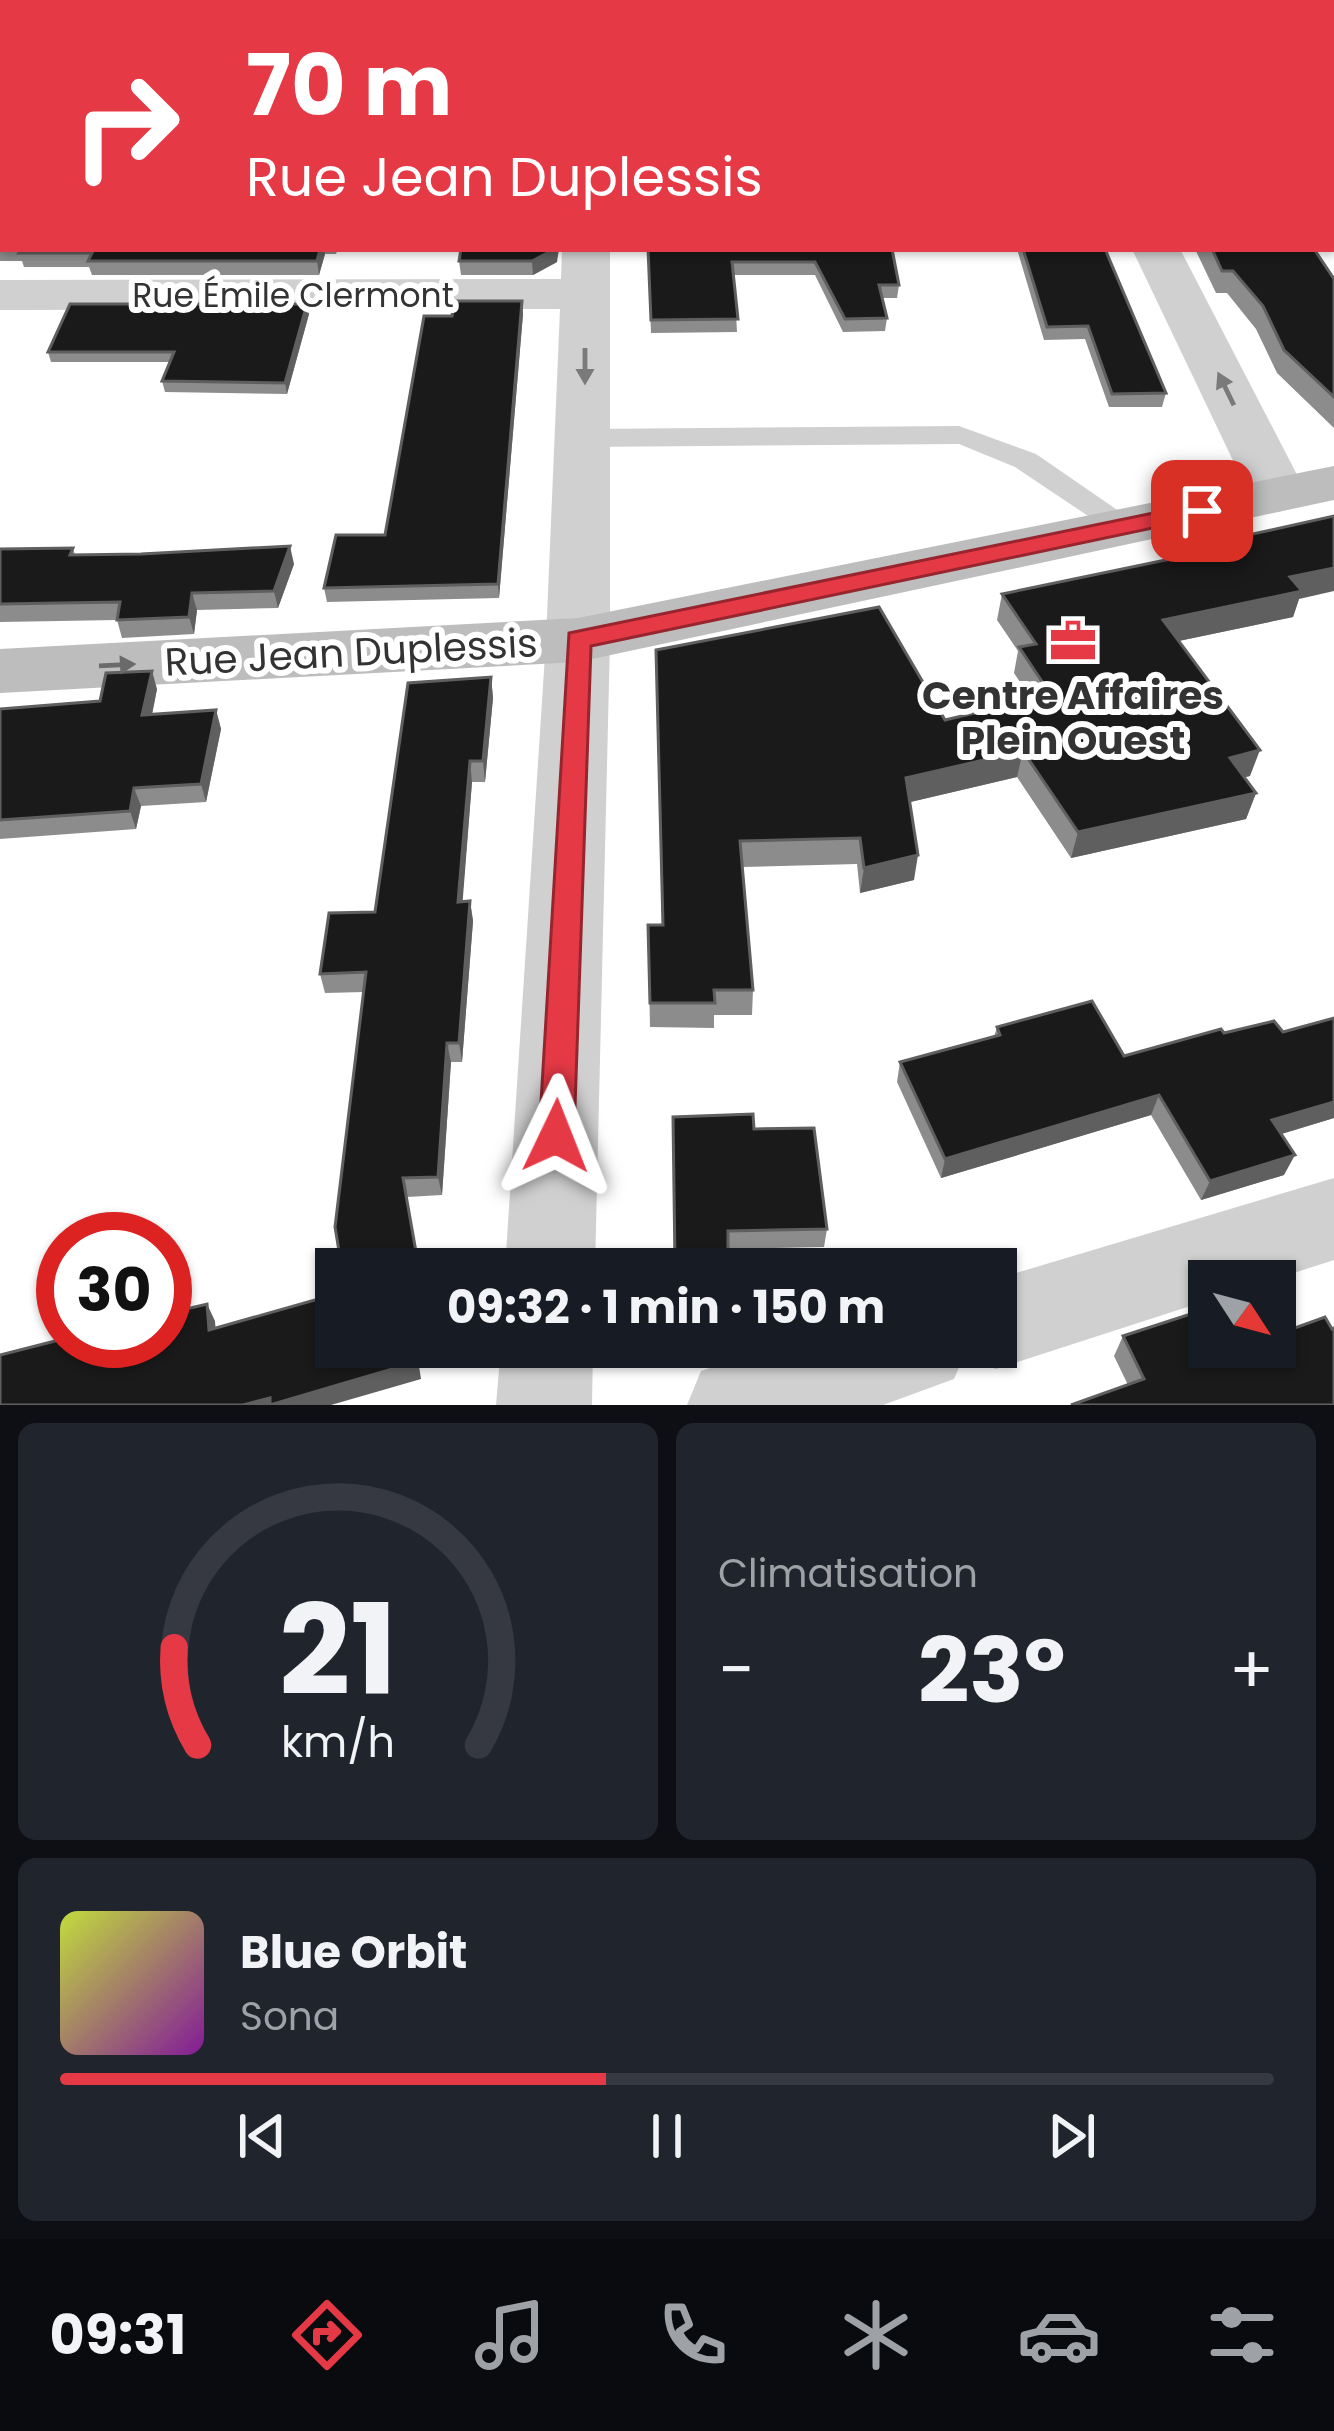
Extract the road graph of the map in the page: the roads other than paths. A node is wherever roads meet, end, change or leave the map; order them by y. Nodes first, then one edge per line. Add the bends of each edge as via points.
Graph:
1 (1158, 252) edge
2 (586, 272) edge
3 (0, 296) edge
4 (584, 438) junction
5 (1306, 489) edge
6 (1126, 527) junction
7 (578, 640) junction
8 (0, 671) edge
9 (1334, 1219) edge
10 (551, 1248) edge
11 (1017, 1317) edge
12 (546, 1368) edge
13 (854, 1368) edge
14 (544, 1405) edge
15 (735, 1405) edge

5 -> 1 street
2 - 3 street, Rue Émile Clermont
2 -> 4 street
4 - 6 lane via 959,435 1035,466
4 - 7 street
5 - 6 street, Rue Jean Duplessis
6 - 7 street, Rue Jean Duplessis
8 -> 7 street, Rue Jean Duplessis
7 - 10 street
9 - 11 street
12 - 14 street
13 - 15 street

